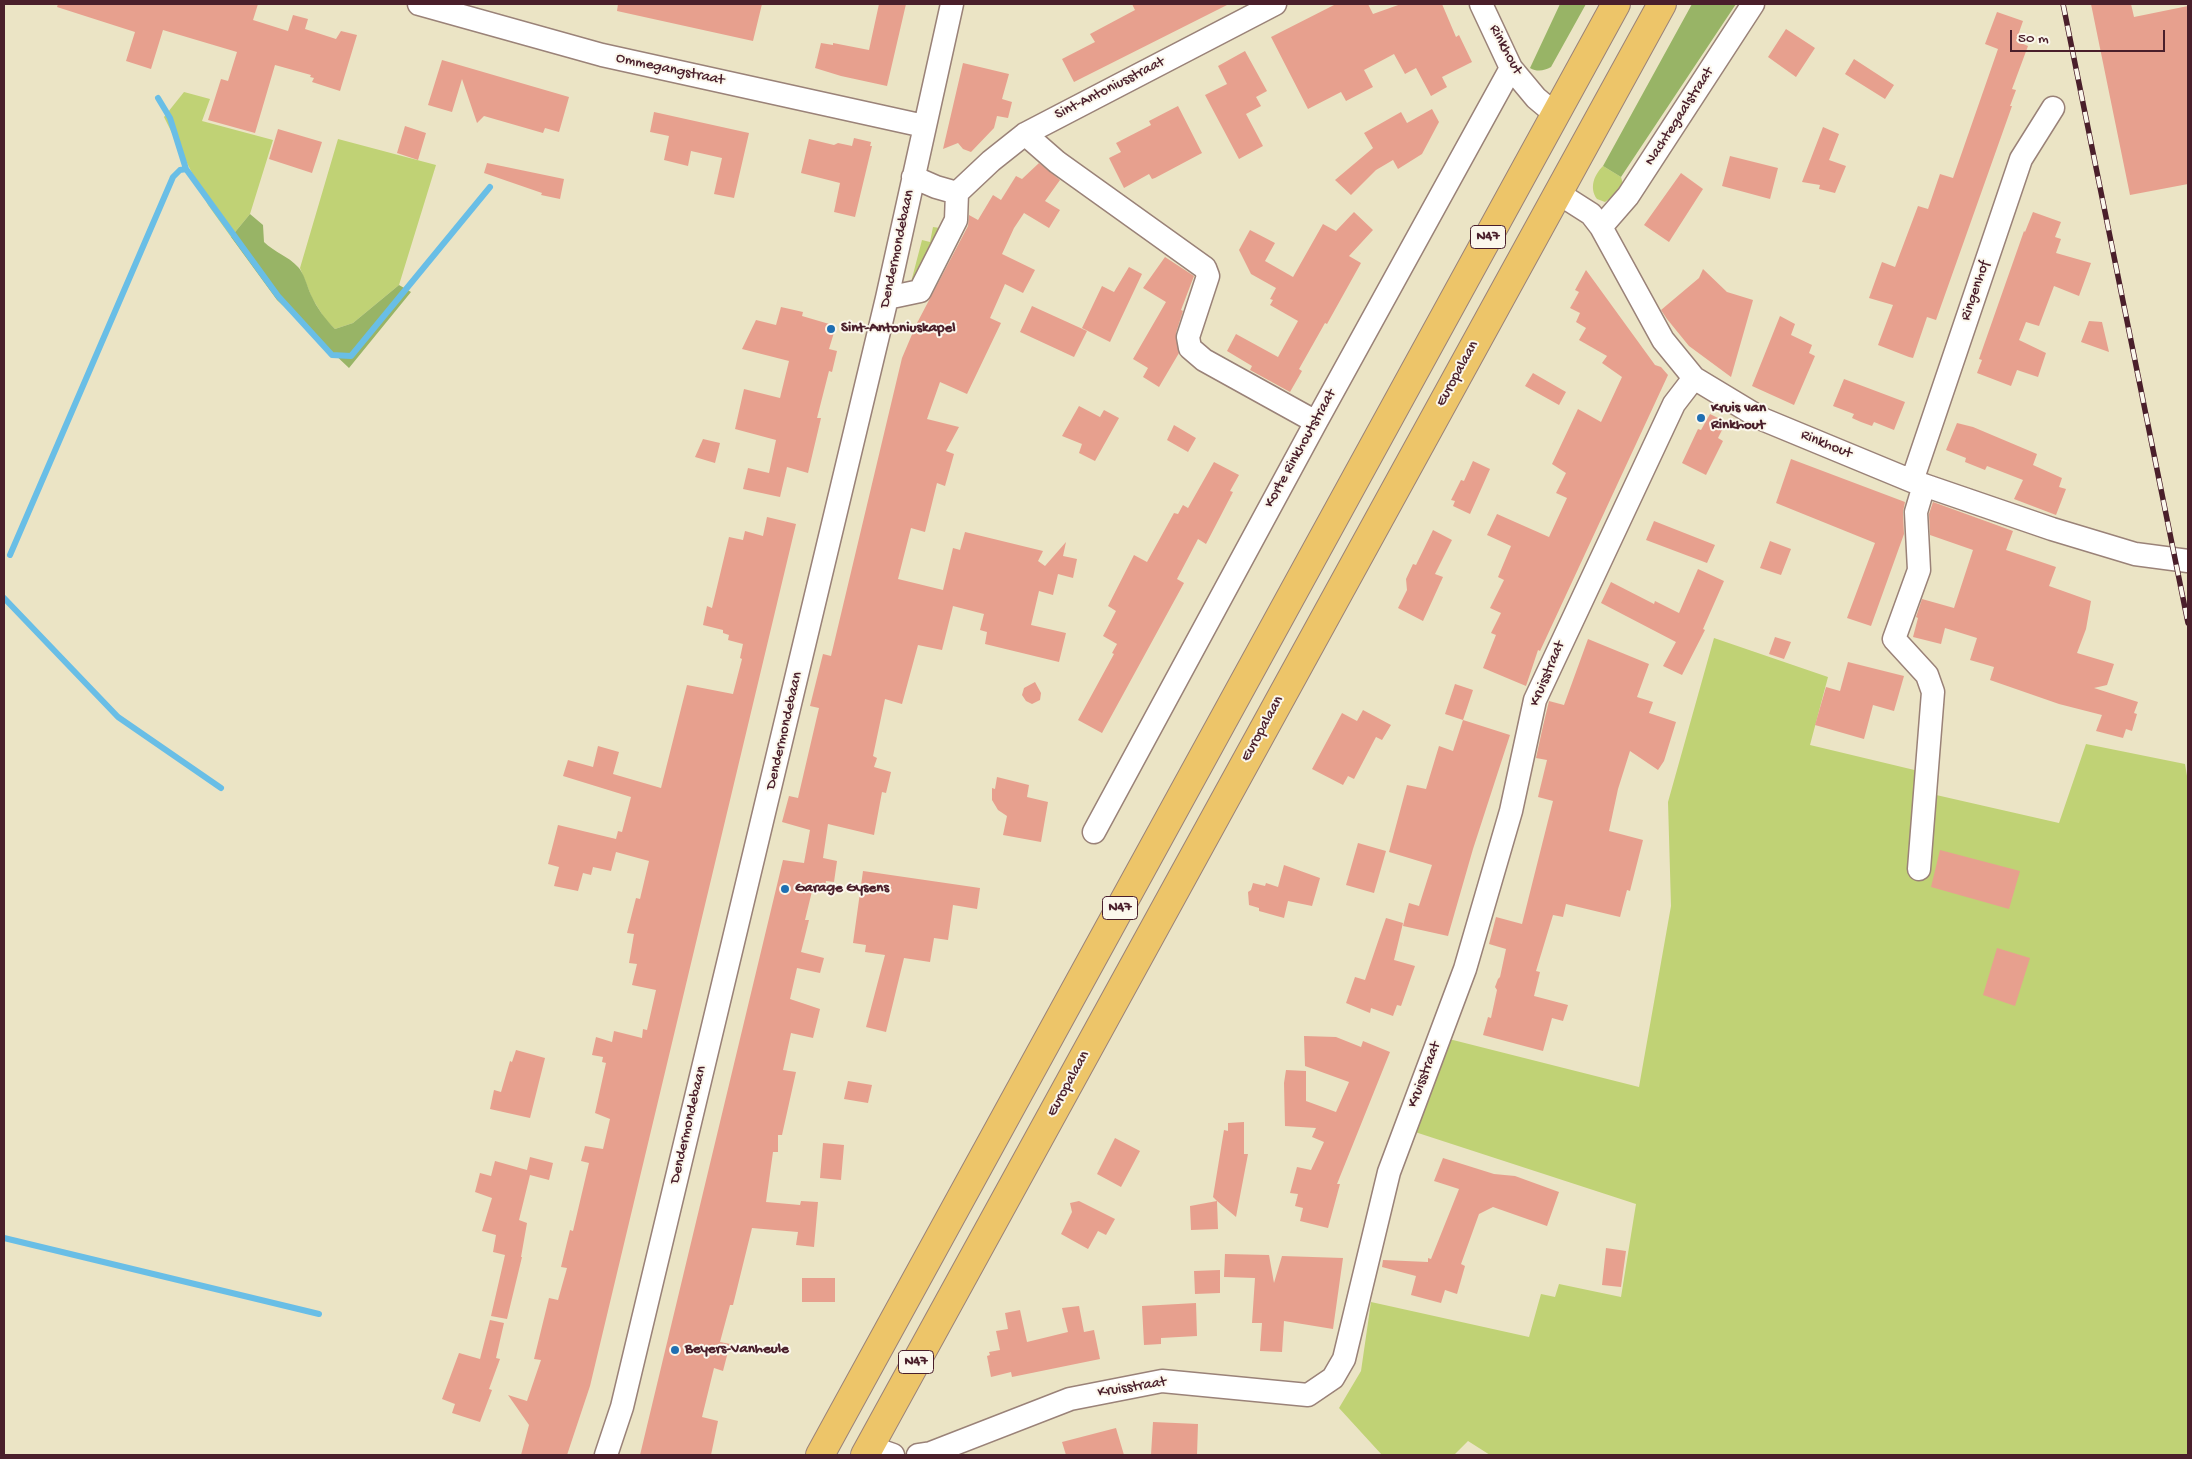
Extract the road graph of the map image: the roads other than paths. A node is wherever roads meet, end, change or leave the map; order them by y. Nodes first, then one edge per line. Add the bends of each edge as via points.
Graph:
1 (420, 4) edge
2 (952, 4) edge
3 (1275, 4) edge
4 (1481, 4) edge
5 (1616, 4) edge
6 (1662, 4) edge
7 (1753, 4) edge
8 (1511, 68) junction
9 (2053, 108) dead end
10 (1555, 114) junction
11 (924, 126) junction
12 (1025, 134) junction
13 (914, 177) junction
14 (957, 192) junction
15 (1558, 193) junction
16 (1602, 227) junction
17 (887, 298) junction
18 (1694, 378) junction
19 (1316, 422) junction
20 (1918, 483) junction
21 (2188, 560) edge
22 (1094, 832) dead end
23 (1919, 869) dead end
24 (876, 1452) edge
25 (606, 1455) edge
26 (820, 1455) edge
27 (918, 1455) edge

1 - 11 street, Ommegangstraat via 602,55
2 - 11 street, Dendermondebaan
3 - 12 street, Sint-Antoniusstraat
4 - 8 street, Rinkhout
5 - 10 highway, N47
6 - 15 highway, Europalaan / N47
7 - 16 street, Nachtegaalstraat via 1628,196
8 - 10 street, Rinkhout via 1536,98
8 - 19 street, Korte Rinkhoutstraat
9 - 20 street, Ringenhof via 2021,159
10 - 26 highway, N47
11 - 13 street, Dendermondebaan
12 - 14 street, Sint-Antoniusstraat
12 - 19 street via 1057,162 1205,268 1208,276 1188,337 1190,348 1204,360
13 - 14 street
13 - 17 street, Dendermondebaan
14 - 17 street via 956,220 920,291
15 - 16 street, Rinkhout via 1591,214
15 - 24 highway, Europalaan / N47
16 - 18 street, Rinkhout via 1663,340
17 - 25 street, Dendermondebaan via 622,1407
18 - 20 street, Rinkhout via 1762,419
18 - 27 street, Kruisstraat via 1674,404 1535,700 1511,810 1465,969 1389,1172 1344,1359 1332,1378 1308,1395 1162,1381 1070,1400 931,1453
19 - 22 street, Korte Rinkhoutstraat
20 - 21 street, Rinkhout via 2110,548
20 - 23 street, Ringenhof via 1919,570 1894,638 1927,675 1933,692

